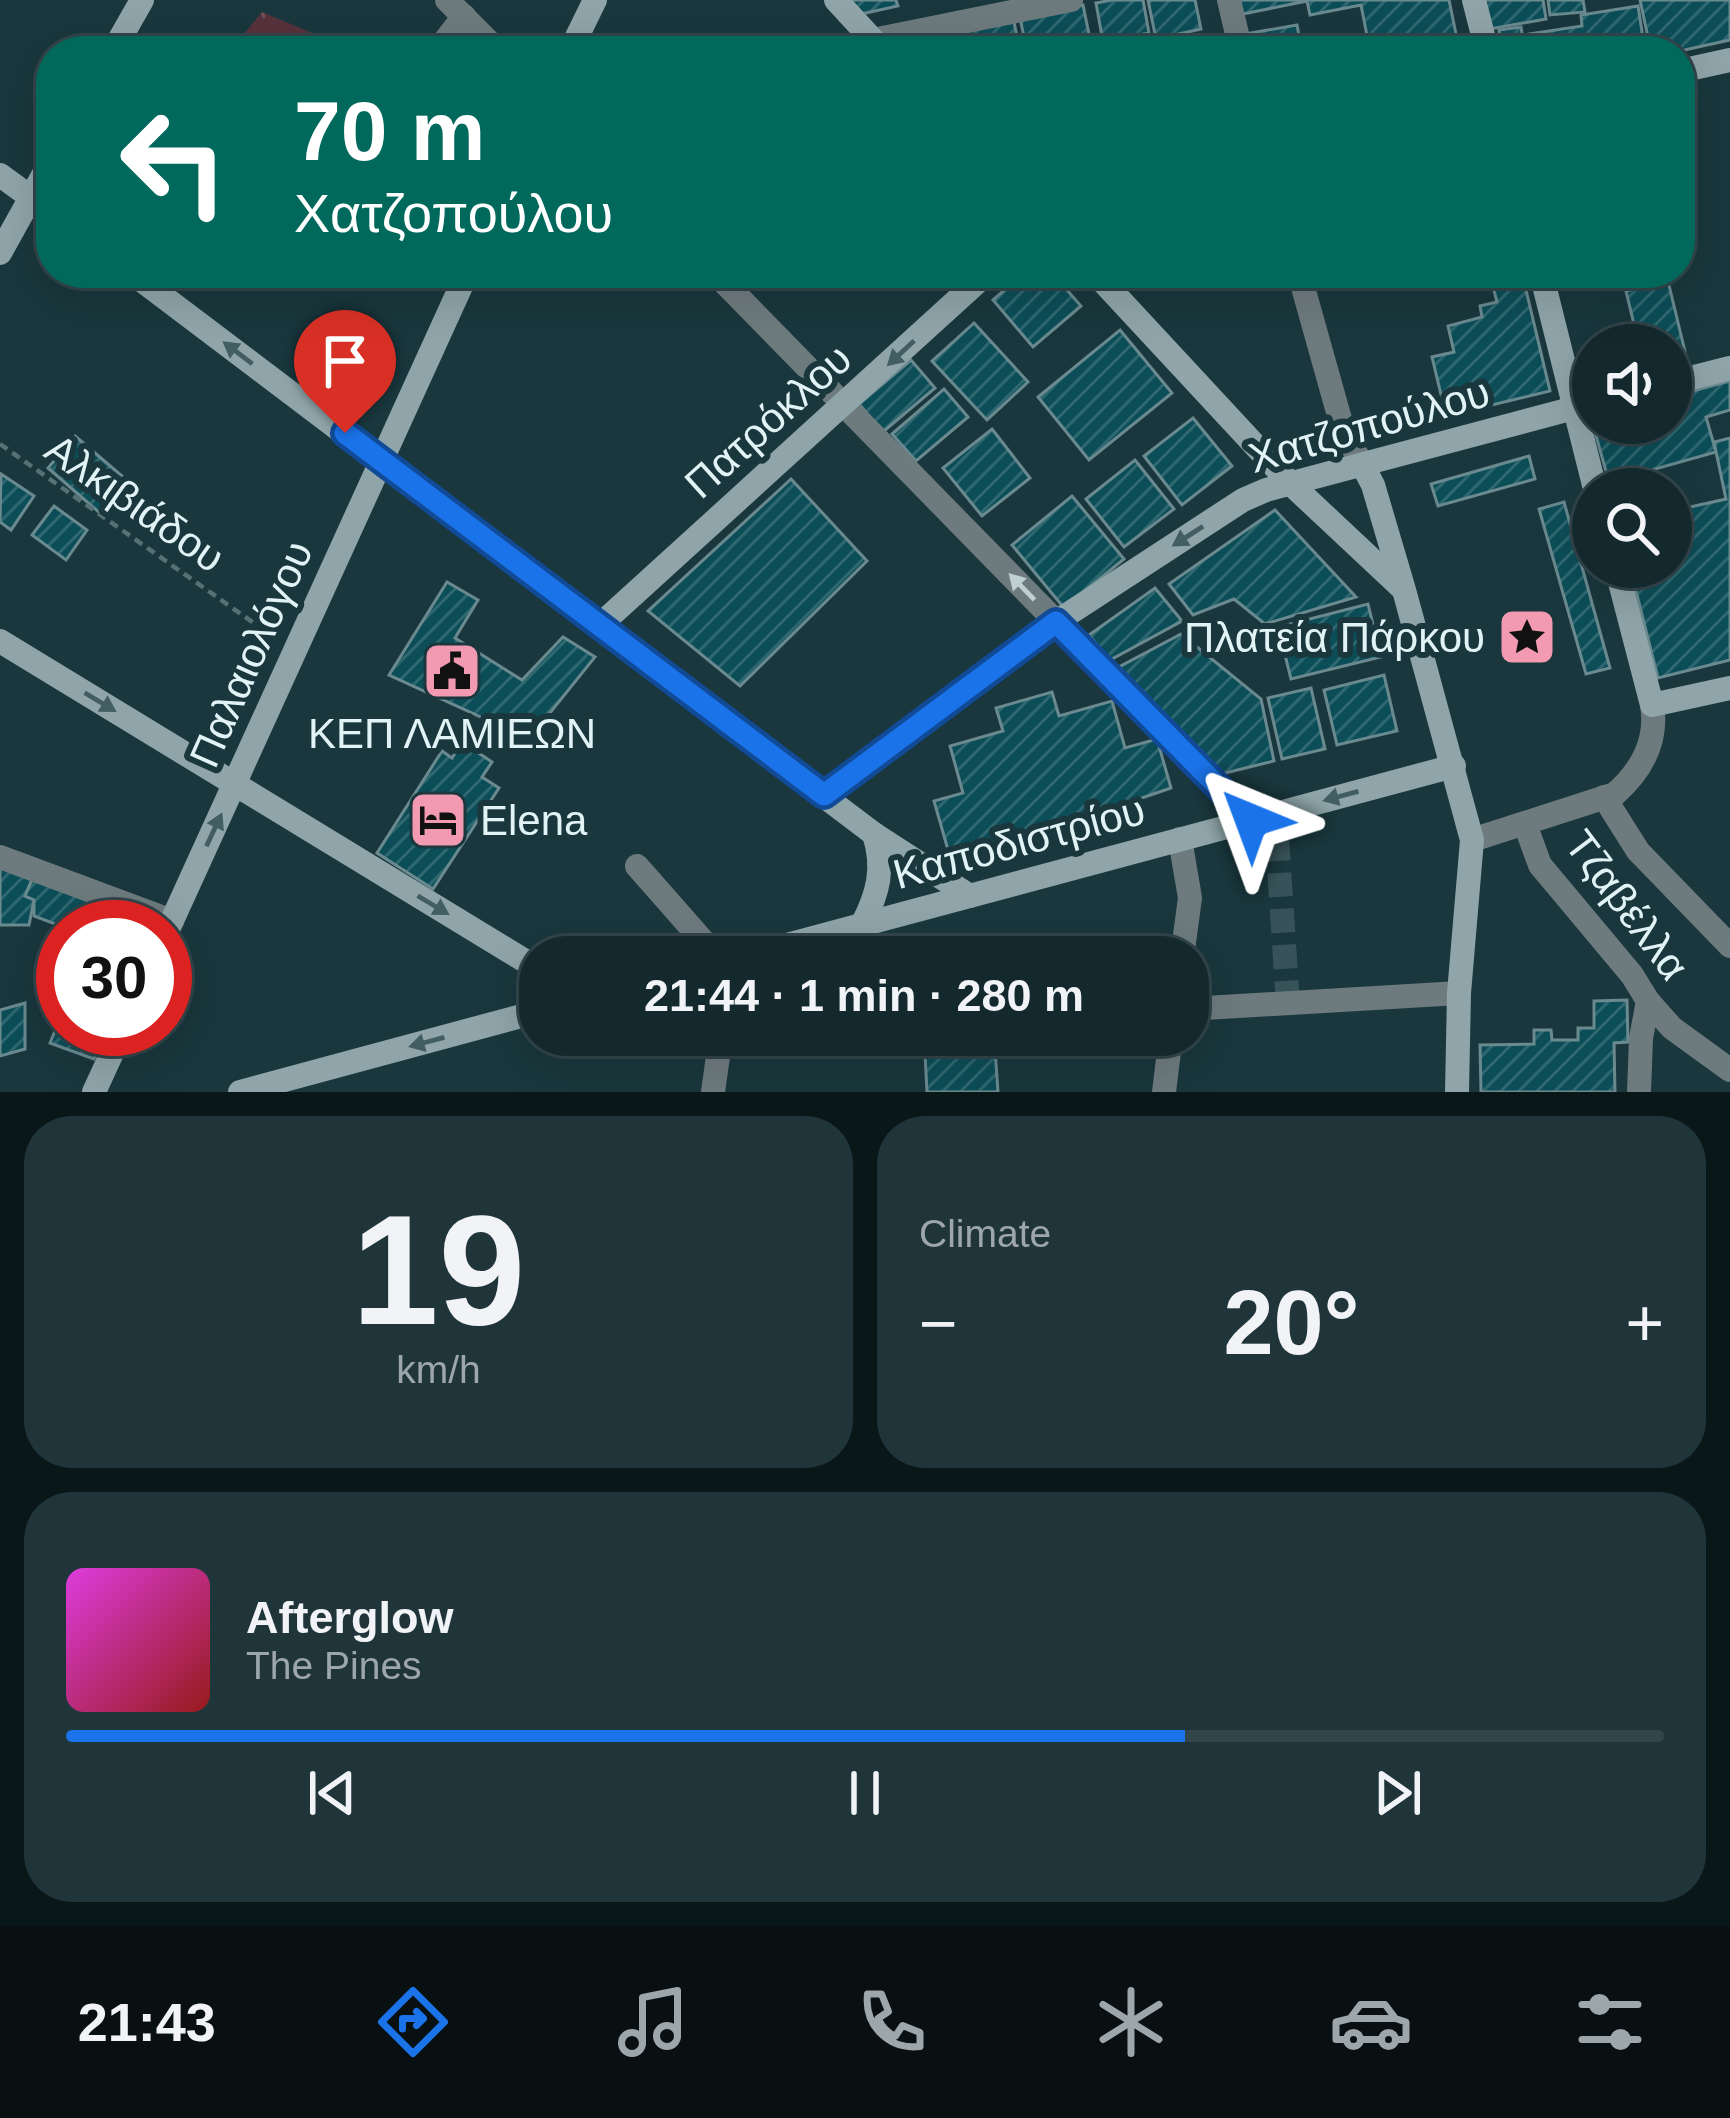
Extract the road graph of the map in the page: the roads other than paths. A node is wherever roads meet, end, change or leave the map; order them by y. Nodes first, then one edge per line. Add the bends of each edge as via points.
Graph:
1 (142, 0) edge
2 (595, 0) edge
3 (836, 0) edge
4 (1071, 0) edge
5 (1229, 0) edge
6 (1474, 0) edge
7 (449, 5) edge
8 (122, 36) edge
9 (441, 36) edge
10 (481, 36) edge
11 (577, 36) edge
12 (870, 36) edge
13 (917, 36) edge
14 (1237, 36) edge
15 (1482, 36) edge
16 (1730, 59) edge
17 (1695, 67) edge
18 (0, 175) edge
19 (36, 201) edge
20 (36, 211) edge
21 (0, 253) edge
22 (152, 288) edge
23 (460, 288) edge
24 (730, 288) edge
25 (971, 288) edge
26 (1109, 288) edge
27 (1303, 288) edge
28 (1546, 288) edge
29 (1730, 368) edge
30 (1572, 369) edge
31 (1692, 378) edge
32 (844, 405) junction
33 (1572, 409) edge
34 (381, 460) junction
35 (1363, 466) junction
36 (1291, 484) junction
37 (1621, 588) edge
38 (1404, 590) junction
39 (1056, 622) junction
40 (600, 625) junction
41 (0, 641) edge
42 (1730, 688) edge
43 (1652, 705) junction
44 (1454, 766) junction
45 (235, 784) junction
46 (824, 795) junction
47 (1604, 797) junction
48 (1251, 820) junction
49 (1525, 824) junction
50 (874, 834) junction
51 (1180, 839) junction
52 (1472, 840) junction
53 (0, 857) edge
54 (638, 866) dead end
55 (970, 896) junction
56 (102, 900) edge
57 (181, 900) edge
58 (862, 925) junction
59 (699, 936) edge
60 (821, 936) edge
61 (1185, 936) edge
62 (1730, 946) edge
63 (519, 957) edge
64 (1459, 992) junction
65 (1648, 1001) junction
66 (1209, 1008) edge
67 (519, 1017) edge
68 (1672, 1028) junction
69 (1641, 1038) junction
70 (111, 1056) edge
71 (718, 1056) edge
72 (1168, 1056) edge
73 (1730, 1070) edge
74 (256, 1090) edge
75 (94, 1092) edge
76 (713, 1092) edge
77 (1164, 1092) edge
78 (1456, 1092) edge
79 (1639, 1092) edge

1 - 8 main road
2 - 11 main road
3 - 12 main road
4 - 13 street
5 - 14 street
6 - 15 main road
7 - 9 street
7 - 10 street
16 - 17 main road
18 - 19 main road
20 - 21 main road
34 -> 22 main road
23 - 34 main road, Παλαιολόγου
24 - 32 street
25 -> 32 main road, Πατρόκλου
26 - 36 main road
27 - 35 street via 1343,430
28 - 30 main road
29 - 31 main road
39 -> 32 street
32 - 40 main road, Πατρόκλου
33 - 35 main road, Χατζοπούλου
34 - 40 main road
34 - 45 main road, Παλαιολόγου
35 - 36 main road, Χατζοπούλου
35 - 38 main road
36 - 38 main road
36 -> 39 main road, Χατζοπούλου via 1243,500
37 - 43 main road
38 - 44 main road
39 - 46 main road, Χατζοπούλου
39 - 48 street
40 - 46 main road
41 -> 45 main road
42 - 43 main road
43 - 47 street via 1647,752 1622,788
44 -> 48 main road, Καποδιστρίου
44 - 52 main road
57 -> 45 main road, Παλαιολόγου
45 -> 63 main road
46 - 50 main road
47 - 49 street
47 - 62 street via 1638,851
48 - 51 main road, Καποδιστρίου
49 - 52 street
49 - 65 street, Τζαβέλλα via 1540,865
50 - 55 main road
50 - 58 main road via 878,889
51 - 55 main road, Καποδιστρίου
51 - 61 street via 1190,898
52 - 64 main road
53 - 56 street
54 - 59 street
55 - 58 main road, Καποδιστρίου
58 - 60 main road, Καποδιστρίου
64 - 66 street
64 - 78 main road
65 - 68 street, Τζαβέλλα
65 - 69 street
67 -> 74 main road
68 - 69 street
68 - 73 street, Τζαβέλλα
69 - 79 street
70 - 75 main road
71 - 76 street
72 - 77 street

